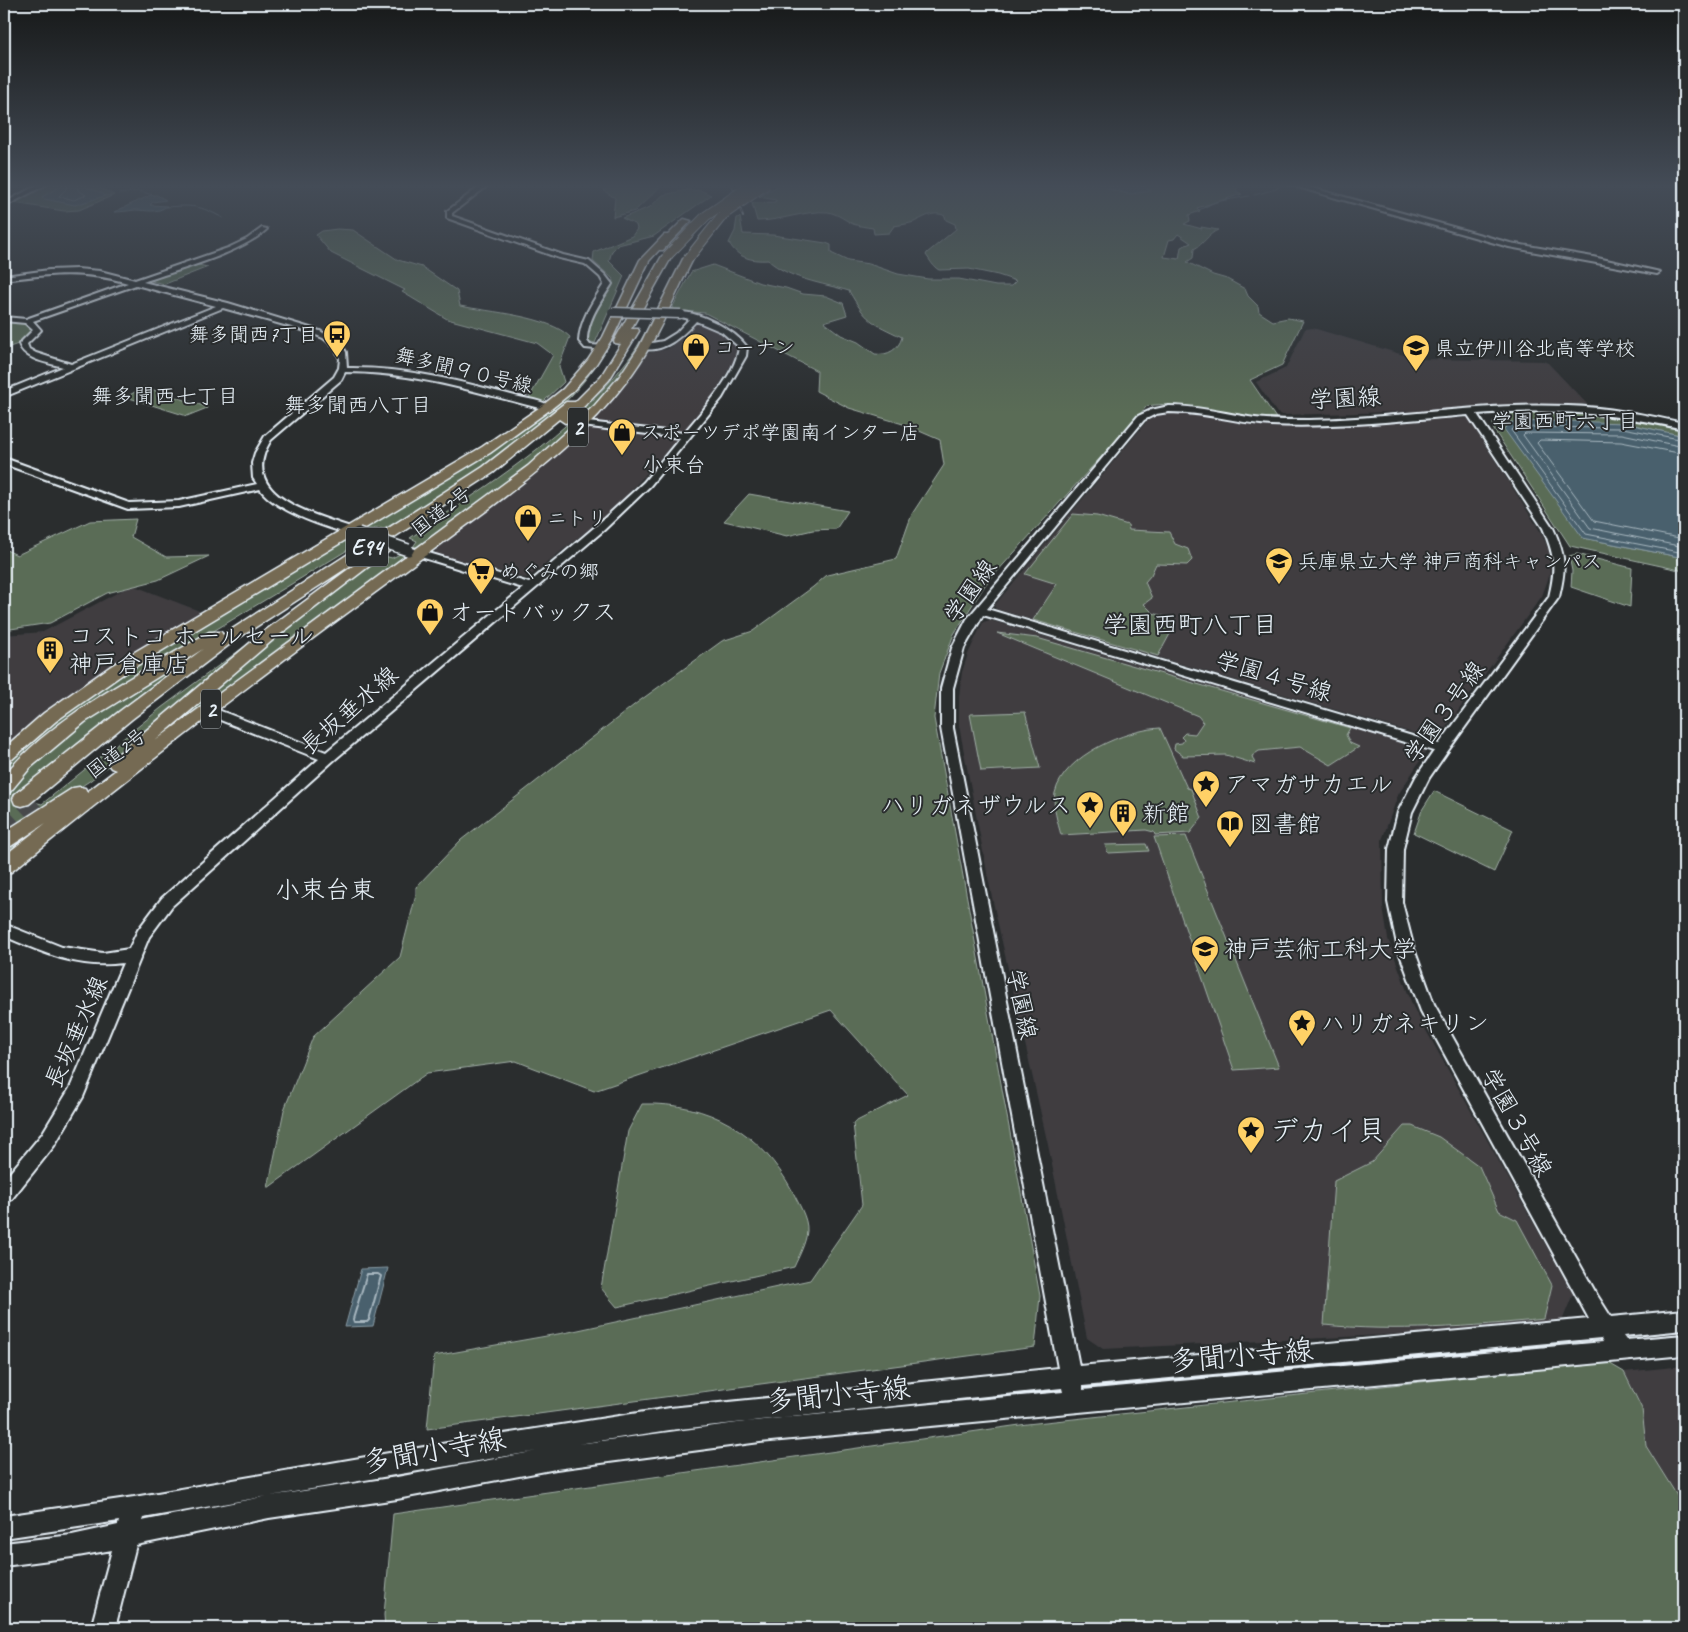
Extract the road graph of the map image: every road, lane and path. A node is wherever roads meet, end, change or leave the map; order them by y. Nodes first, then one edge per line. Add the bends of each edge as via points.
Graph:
1 (199, 260) edge
2 (572, 260) edge
3 (653, 260) edge
4 (675, 260) edge
5 (676, 260) edge
6 (677, 260) edge
7 (1599, 260) edge
8 (1657, 272) dead end
9 (4, 278) edge
10 (137, 282) junction
11 (225, 305) junction
12 (602, 312) junction
13 (696, 317) junction
14 (4, 319) edge
15 (27, 321) junction
16 (609, 347) junction
17 (644, 347) junction
18 (71, 367) junction
19 (343, 370) junction
20 (4, 394) edge
21 (547, 408) junction
22 (1471, 412) junction
23 (582, 423) junction
24 (1684, 426) edge
25 (688, 436) junction
26 (4, 461) edge
27 (262, 486) junction
28 (446, 497) junction
29 (411, 530) junction
30 (355, 532) junction
31 (414, 552) junction
32 (528, 586) junction
33 (980, 610) junction
34 (209, 711) junction
35 (1442, 749) junction
36 (5, 755) edge
37 (328, 758) junction
38 (4, 787) edge
39 (22, 799) tunnel mouth
40 (37, 802) tunnel mouth
41 (4, 841) edge
42 (4, 867) edge
43 (4, 930) edge
44 (134, 955) junction
45 (4, 1194) edge
46 (1684, 1320) edge
47 (1605, 1327) junction
48 (1684, 1345) edge
49 (1620, 1350) junction
50 (1070, 1377) junction
51 (1075, 1401) junction
52 (134, 1508) junction
53 (4, 1527) edge
54 (126, 1536) junction
55 (4, 1555) edge
56 (103, 1628) edge

1 - 10 street
2 - 12 street via 593,266 608,284
3 - 16 highway, 国道2号
4 - 29 highway, E94 via 663,273 621,354 583,402 533,447
5 - 16 highway, E94
6 - 17 highway, 国道2号 / 2
7 - 8 street
9 - 10 street via 77,271 114,275
10 - 11 street
10 - 15 street
11 - 18 street
11 - 19 street via 308,329 337,342 343,353
12 - 13 street, 長坂垂水線, bridge
12 - 16 street via 586,321 583,342 591,347
13 - 17 street via 665,345
13 - 25 street, 長坂垂水線 via 733,335 740,341 743,351 719,396
14 - 15 street
15 - 18 street via 37,330 23,344 24,350
16 - 21 highway, 国道2号 / 2
16 - 28 highway, E94 via 592,380 551,421
17 - 23 highway, 国道2号 / 2 via 623,379
18 - 20 street
19 - 21 street, 舞多聞９０号線 via 395,370
19 - 27 street via 334,382 268,438 256,464
21 - 30 highway, 国道2号 / 2
22 - 24 street, 学園線 via 1574,409
22 - 33 street, 学園線 via 1296,423 1250,420 1177,408 1149,412 1140,418
22 - 35 street, 学園３号線 via 1548,528 1558,552 1560,572 1554,597
23 - 25 street
23 - 31 highway, 国道2号 / 2 via 533,469
25 - 32 street, 長坂垂水線 via 622,508
26 - 27 street via 128,506 170,506
27 - 30 street via 283,505
28 - 38 highway via 79,718 24,764
28 - 39 highway, E94 via 228,638
29 - 40 highway, E94 via 217,659 134,721
29 - 41 highway via 268,636 110,771
30 - 31 street, bridge
30 - 36 highway, 国道2号 / 2 via 117,670 50,717
31 - 32 street
31 - 34 highway, 国道2号 / 2
32 - 37 street, 長坂垂水線
33 - 35 street, 学園４号線
33 - 50 street, 学園線 via 958,648 947,688 948,728
34 - 37 street
34 - 42 highway, 国道2号 / 2
35 - 47 street, 学園３号線 via 1405,812 1396,849 1395,902 1406,949 1428,1006
37 - 44 street, 長坂垂水線 via 167,902 143,934
43 - 44 street via 75,956
44 - 45 street, 長坂垂水線 via 78,1092 48,1140
46 - 47 street, 多聞小寺線
47 - 49 street, 学園３号線
47 - 50 street, 多聞小寺線
48 - 49 street, 多聞小寺線
49 - 51 street, 多聞小寺線
50 - 51 street, 学園線
50 - 52 street, 多聞小寺線 via 670,1419
51 - 54 street, 多聞小寺線 via 760,1431 556,1458 397,1488 269,1507
52 - 53 street, 多聞小寺線
52 - 54 street
54 - 55 street, 多聞小寺線
54 - 56 street

